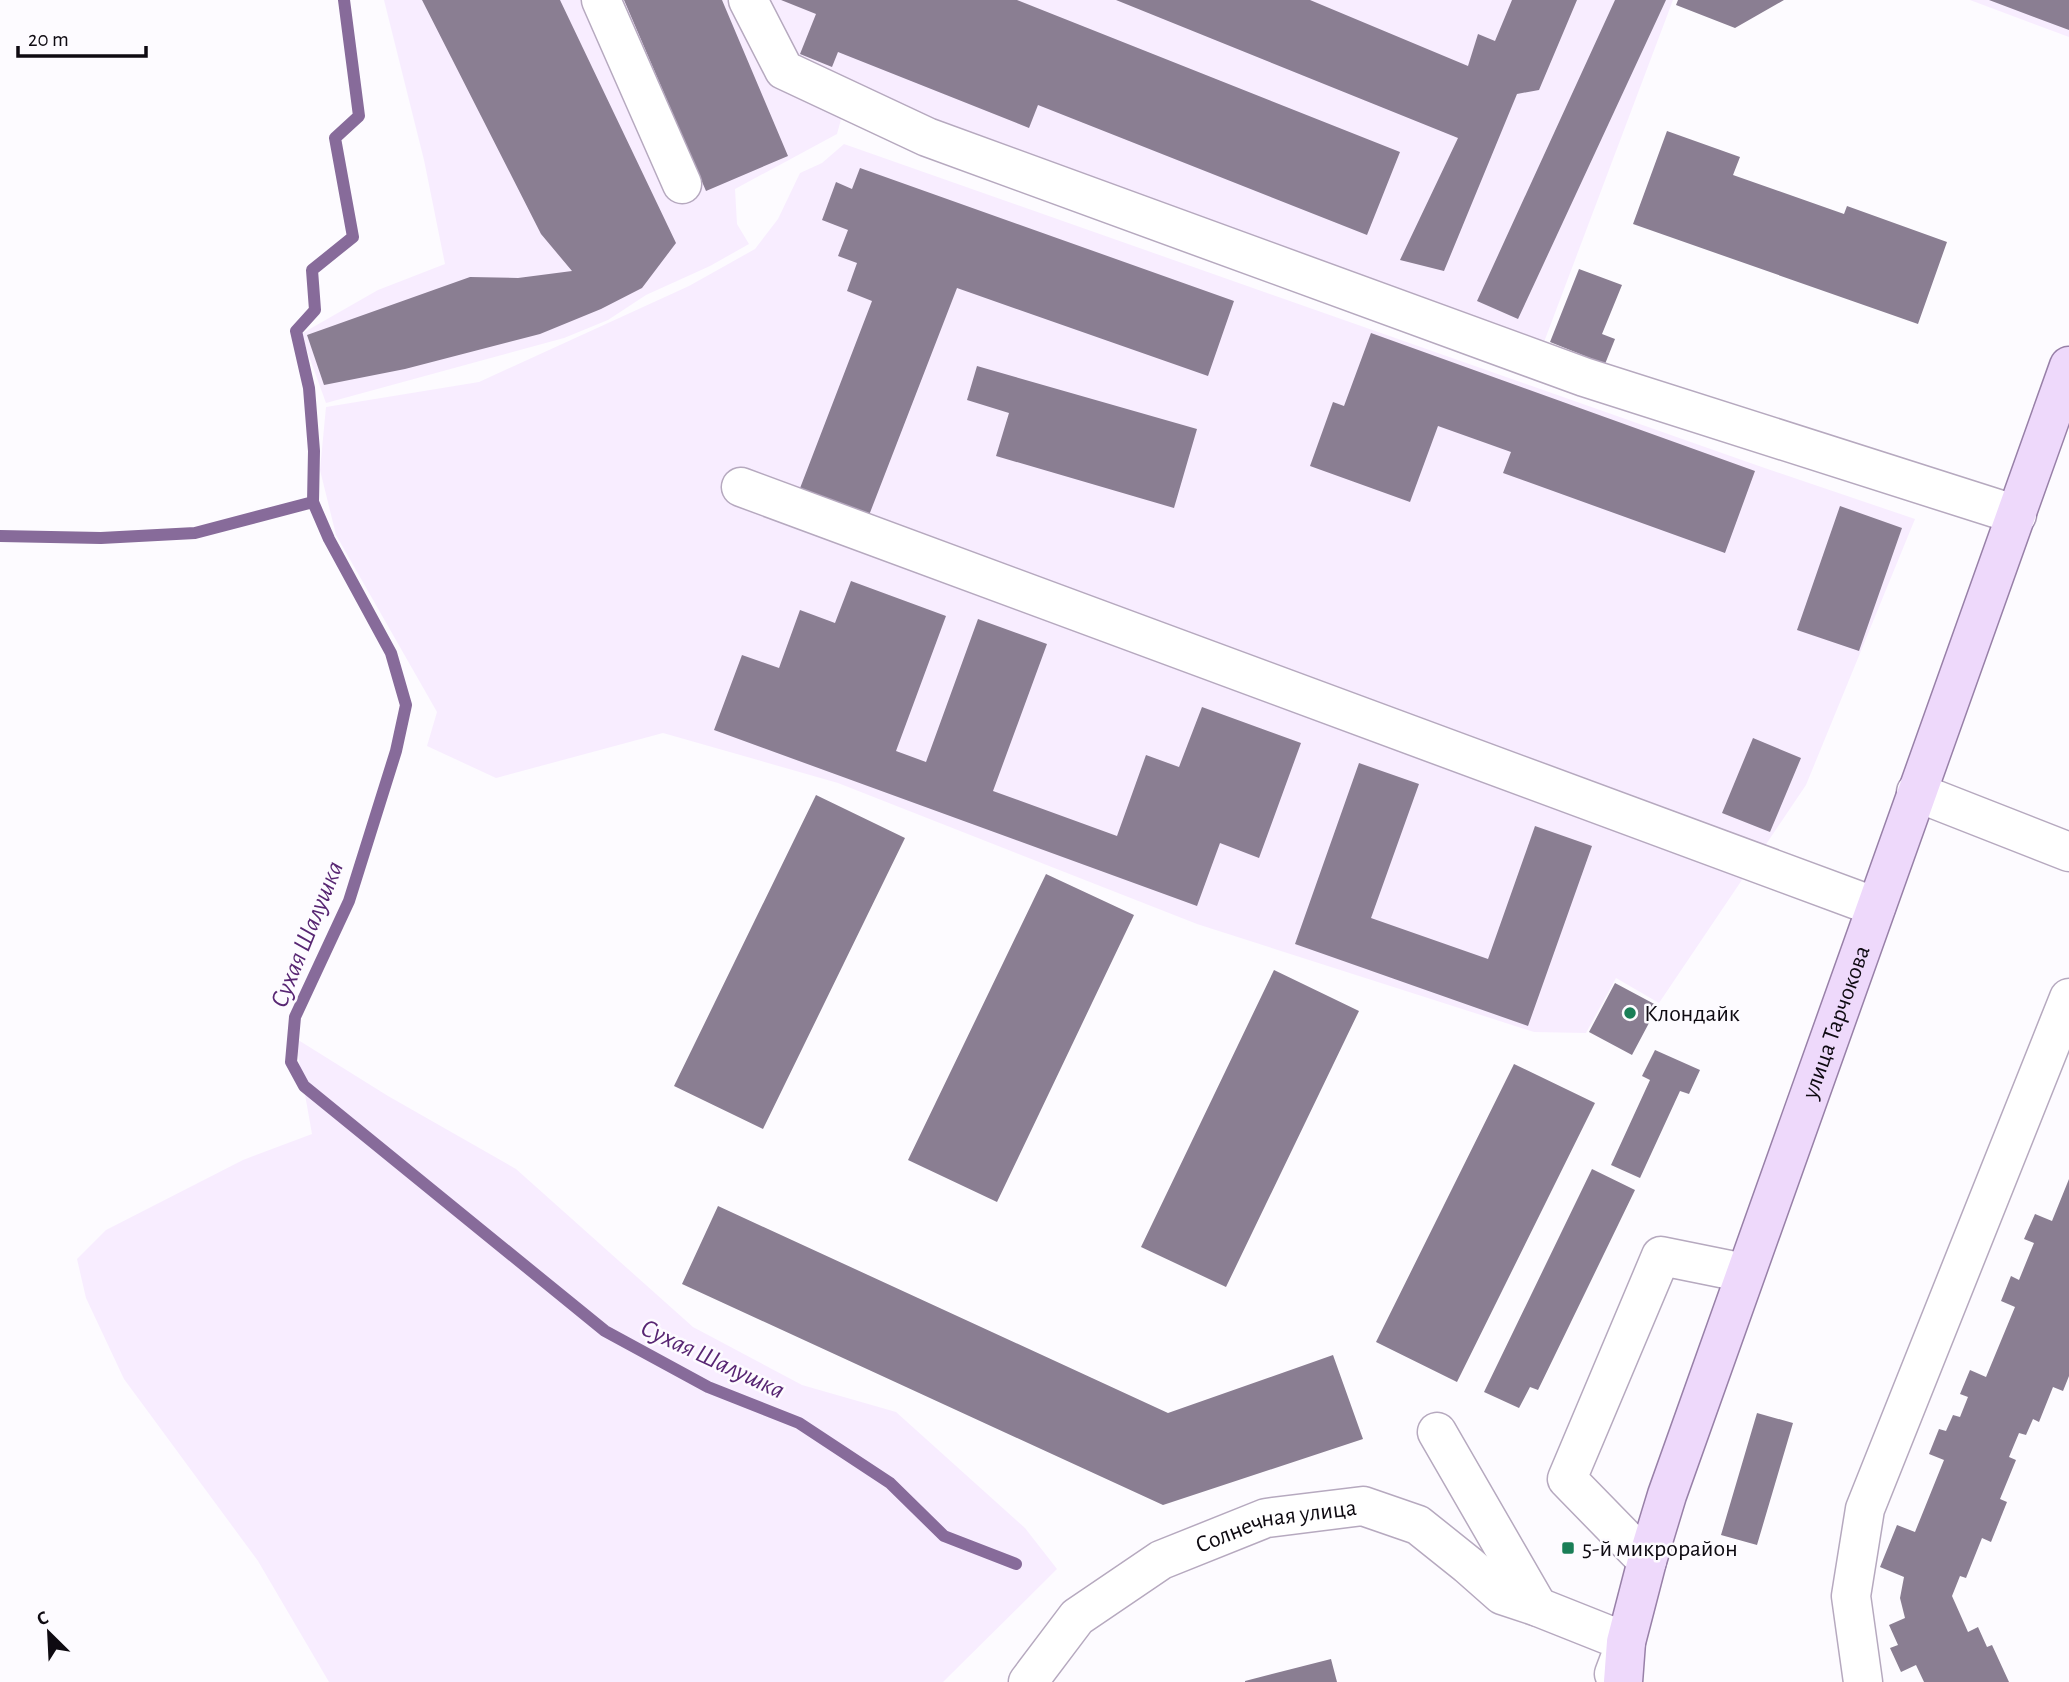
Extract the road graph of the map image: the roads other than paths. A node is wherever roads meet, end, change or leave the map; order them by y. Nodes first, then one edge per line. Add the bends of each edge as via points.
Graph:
1 (601, 0) edge
2 (748, 0) edge
3 (682, 184) dead end
4 (2069, 366) edge
5 (741, 487) dead end
6 (2017, 515) junction
7 (1916, 792) junction
8 (2069, 852) edge
9 (1877, 907) junction
10 (2069, 998) edge
11 (1745, 1273) junction
12 (1437, 1432) dead end
13 (1647, 1561) junction
14 (1538, 1607) junction
15 (1626, 1642) junction
16 (1028, 1682) edge
17 (1611, 1682) edge
18 (1623, 1682) edge
19 (1863, 1682) edge

1 - 3 street
2 - 6 street via 784,70 927,136 1584,376
4 - 6 main road, улица Тарчокова
5 - 9 street
6 - 7 main road, улица Тарчокова
7 - 8 street
7 - 9 main road, улица Тарчокова
9 - 11 main road, улица Тарчокова
10 - 19 street via 1865,1509 1851,1596
11 - 13 main road, улица Тарчокова
11 - 13 street via 1661,1256 1567,1479
12 - 14 street
13 - 15 main road, улица Тарчокова
14 - 15 street, Солнечная улица
14 - 16 street, Солнечная улица via 1502,1595 1418,1525 1363,1506 1266,1518 1161,1560 1077,1617
15 - 17 street
15 - 18 main road, улица Тарчокова

